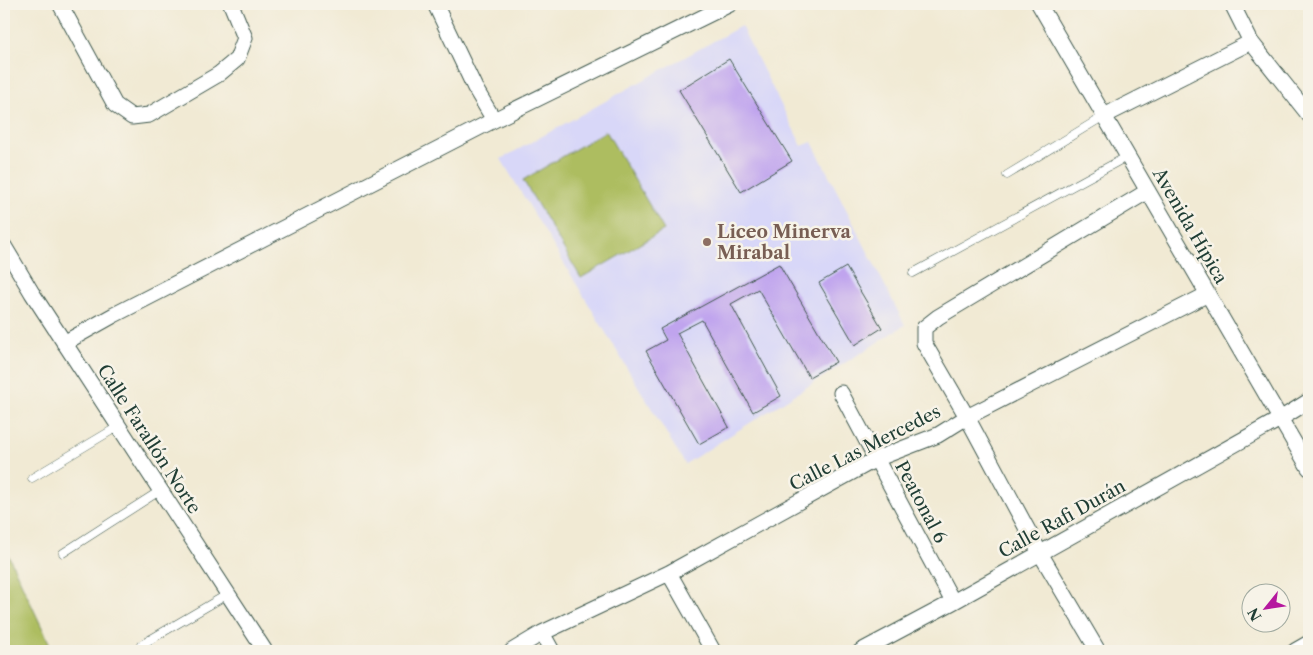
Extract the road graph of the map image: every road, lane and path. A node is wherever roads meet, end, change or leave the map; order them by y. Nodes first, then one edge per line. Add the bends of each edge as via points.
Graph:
1 (60, 4) edge
2 (231, 4) edge
3 (435, 4) edge
4 (730, 4) edge
5 (1039, 4) edge
6 (1232, 4) edge
7 (1251, 42) junction
8 (1309, 115) edge
9 (1104, 116) junction
10 (494, 120) junction
11 (1128, 156) junction
12 (1008, 175) dead end
13 (1148, 191) junction
14 (4, 246) edge
15 (913, 273) dead end
16 (1208, 294) junction
17 (64, 343) junction
18 (841, 393) dead end
19 (1309, 401) edge
20 (967, 416) junction
21 (1280, 419) junction
22 (119, 426) junction
23 (876, 459) junction
24 (1309, 468) edge
25 (32, 478) dead end
26 (161, 490) junction
27 (63, 553) dead end
28 (1040, 553) junction
29 (669, 573) junction
30 (228, 594) junction
31 (953, 602) junction
32 (542, 633) junction
33 (1309, 644) edge
34 (140, 645) dead end
35 (265, 651) edge
36 (512, 651) edge
37 (552, 651) edge
38 (714, 651) edge
39 (861, 651) edge
40 (1098, 651) edge
41 (1295, 651) edge

1 - 2 street via 115,105 132,117 149,115 219,74 237,59 245,38
3 - 10 street
4 - 10 street
5 - 9 street, Avenida Hípica
6 - 7 street
7 - 8 street
7 - 9 street
9 - 11 street, Avenida Hípica
9 - 12 lane
10 - 17 street
11 - 13 street, Avenida Hípica
11 - 15 lane
13 - 16 street, Avenida Hípica
13 - 20 street via 924,328 924,343
14 - 17 street, Calle Farallón Norte
16 - 20 street, Calle Las Mercedes
16 - 21 street, Avenida Hípica
17 - 22 street, Calle Farallón Norte
18 - 23 street, Peatonal 6
19 - 21 street, Calle Rafi Durán
20 - 23 street, Calle Las Mercedes via 938,435
20 - 28 street
21 - 24 street, Avenida Hípica
21 - 28 street, Calle Rafi Durán
22 - 25 lane
22 - 26 street, Calle Farallón Norte
23 - 29 street, Calle Las Mercedes
23 - 31 street, Peatonal 6
26 - 27 lane
26 - 30 street, Calle Farallón Norte
28 - 31 street, Calle Rafi Durán
28 - 40 street
29 - 32 street, Calle Las Mercedes
29 - 38 street
30 - 34 lane
30 - 35 street, Calle Farallón Norte
31 - 39 street, Calle Rafi Durán
32 - 36 street, Calle Las Mercedes
32 - 37 street
33 - 41 street

